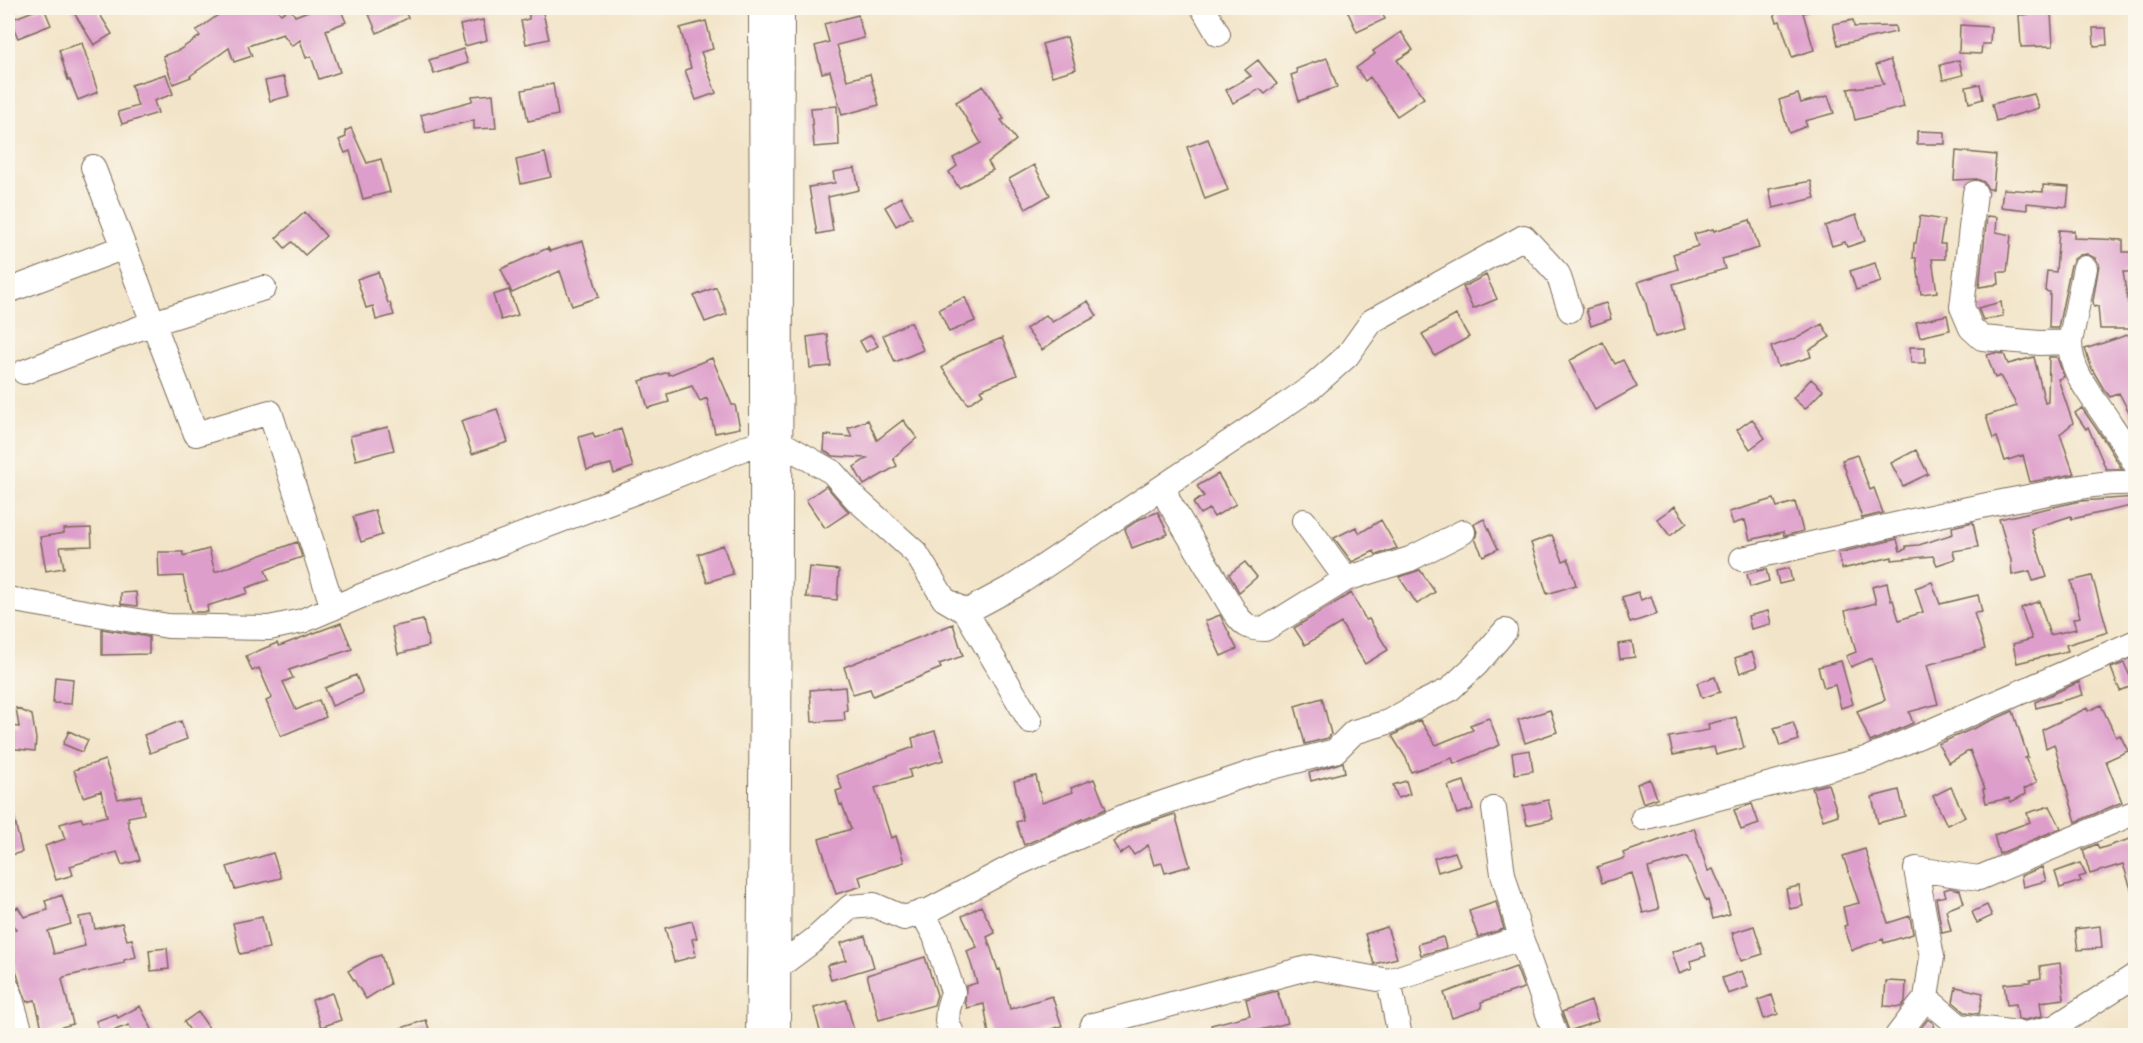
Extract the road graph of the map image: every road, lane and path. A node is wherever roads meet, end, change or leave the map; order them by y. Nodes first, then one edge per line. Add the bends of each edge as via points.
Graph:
1 (761, 8) edge
2 (782, 8) edge
3 (1203, 8) edge
4 (1218, 34) dead end
5 (93, 167) dead end
6 (1975, 193) dead end
7 (124, 247) junction
8 (2085, 268) dead end
9 (264, 288) dead end
10 (8, 291) edge
11 (1570, 310) dead end
12 (153, 323) junction
13 (2070, 342) junction
14 (24, 372) dead end
15 (771, 442) junction
16 (2136, 465) edge
17 (2136, 483) edge
18 (1164, 486) junction
19 (1304, 521) dead end
20 (1463, 532) dead end
21 (1742, 559) dead end
22 (1346, 579) junction
23 (8, 599) edge
24 (333, 608) junction
25 (966, 612) junction
26 (1505, 631) dead end
27 (2136, 642) edge
28 (1030, 721) dead end
29 (1494, 810) dead end
30 (2136, 812) edge
31 (1643, 818) dead end
32 (922, 912) junction
33 (1521, 938) junction
34 (779, 966) junction
35 (2136, 975) edge
36 (1389, 981) junction
37 (8, 989) edge
38 (1926, 998) junction
39 (2039, 1033) edge
40 (22, 1035) edge
41 (758, 1035) edge
42 (778, 1035) edge
43 (953, 1035) edge
44 (1088, 1035) edge
45 (1400, 1035) edge
46 (1556, 1035) edge
47 (1897, 1035) edge

1 - 15 street
2 - 15 street
3 - 4 street
5 - 7 street
6 - 13 street via 1962,307 1971,328 1982,338
7 - 10 street
7 - 12 street
8 - 13 street
9 - 12 street
11 - 18 street via 1558,274 1524,237 1372,321 1347,357 1312,387
12 - 14 street
12 - 24 street via 196,434 270,412
13 - 16 street via 2082,382
15 - 24 street
15 - 25 street via 832,472 916,553 944,599
15 - 34 street
15 - 41 street
17 - 21 street via 2093,484 1992,503
18 - 22 street via 1169,502 1235,613 1251,629 1265,629
18 - 25 street via 1016,585
19 - 22 street
20 - 22 street via 1410,560
23 - 24 street via 168,626 203,628 269,628 302,621
25 - 28 street
26 - 32 street via 1449,690 1388,722 1353,732 1335,751 1254,772 1130,814
27 - 31 street via 1869,758
29 - 33 street via 1503,874
30 - 38 street via 1979,878 1916,868 1932,957
32 - 34 street via 904,918 874,905 850,907
32 - 43 street via 935,936 953,992 947,1021
33 - 36 street
33 - 46 street
34 - 42 street
35 - 39 street via 2055,1027
36 - 44 street via 1311,967 1094,1025
36 - 45 street
37 - 40 street
38 - 39 street via 1959,1026
38 - 47 street

